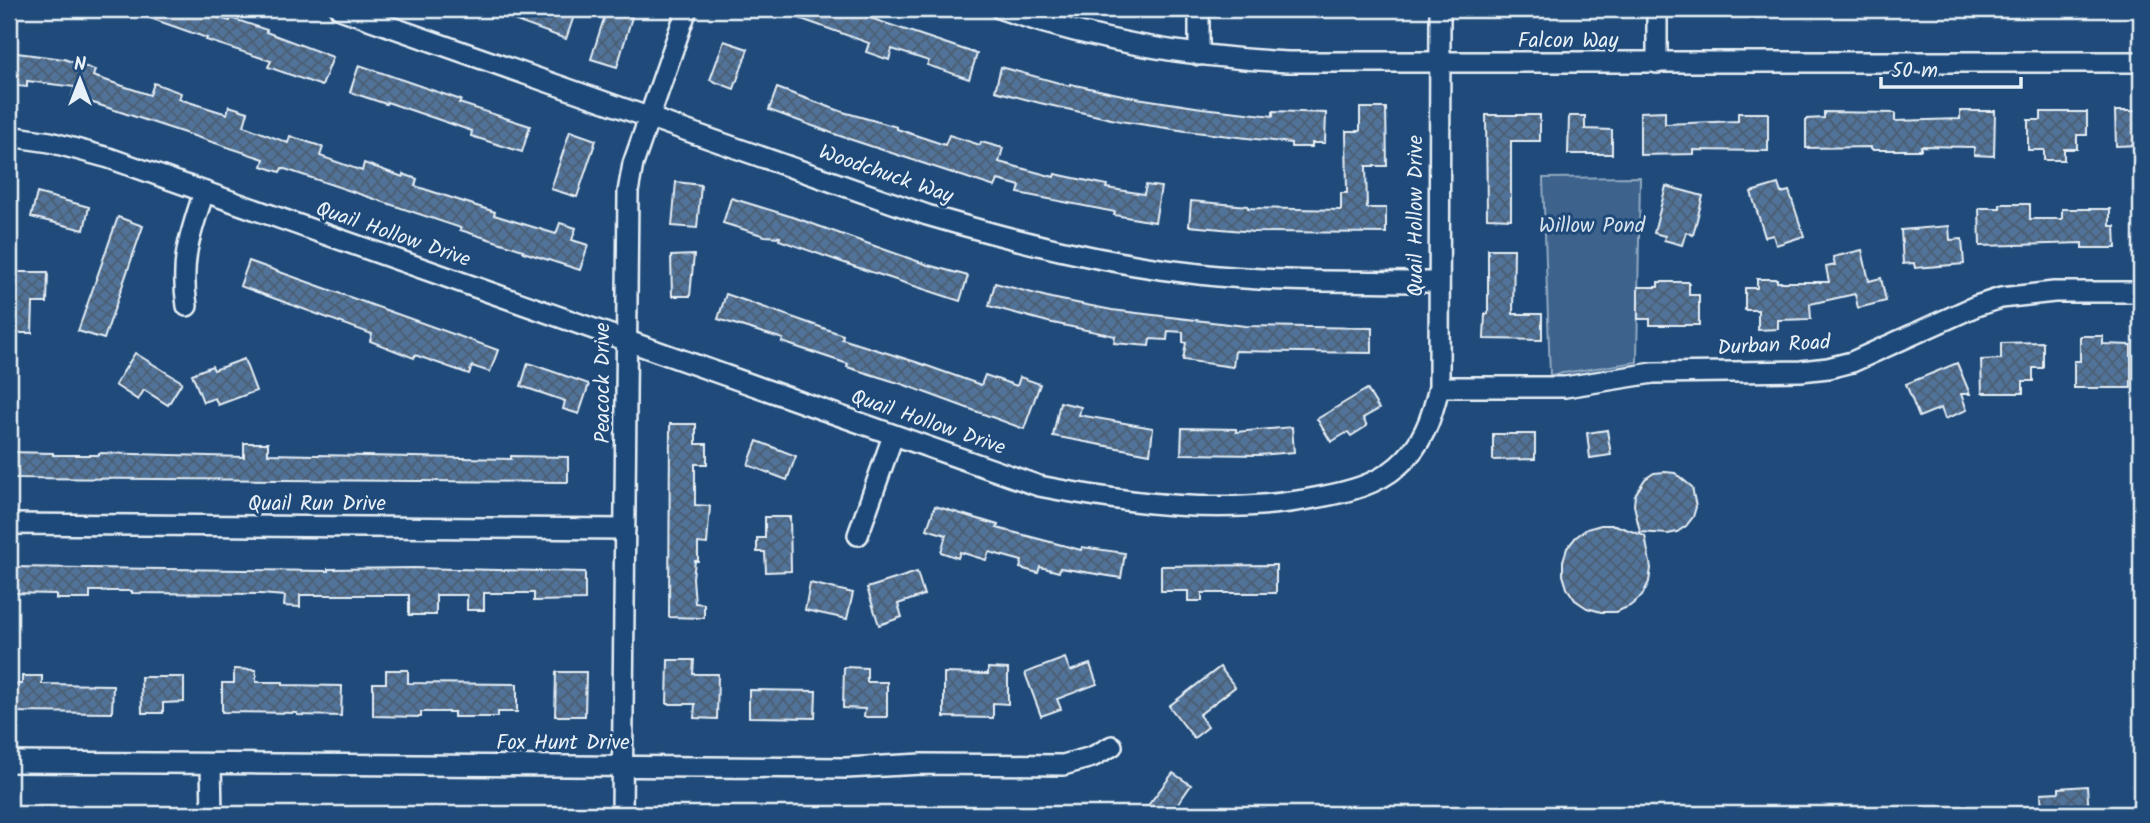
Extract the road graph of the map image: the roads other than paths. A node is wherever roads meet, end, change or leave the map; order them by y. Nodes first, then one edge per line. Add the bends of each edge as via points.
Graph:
1 (340, 9) edge
2 (687, 9) edge
3 (1001, 9) edge
4 (1199, 9) edge
5 (1440, 9) edge
6 (1657, 9) edge
7 (1199, 55) junction
8 (2141, 62) edge
9 (1439, 63) junction
10 (1657, 63) junction
11 (649, 117) junction
12 (9, 136) edge
13 (204, 192) junction
14 (1439, 282) junction
15 (2141, 292) edge
16 (187, 306) dead end
17 (626, 341) junction
18 (1439, 387) junction
19 (893, 436) junction
20 (9, 524) edge
21 (625, 529) junction
22 (858, 535) dead end
23 (1112, 746) dead end
24 (9, 762) edge
25 (211, 764) junction
26 (624, 766) junction
27 (212, 814) edge
28 (622, 814) edge

1 - 11 street, Woodchuck Way
2 - 11 street, Peacock Drive
3 - 7 street, Falcon Way via 1060,28
4 - 7 street
5 - 9 street, Quail Hollow Drive
6 - 10 street
7 - 9 street, Falcon Way via 1288,62
8 - 10 street, Falcon Way
9 - 10 street, Falcon Way
9 - 14 street, Quail Hollow Drive
11 - 14 street, Woodchuck Way via 927,215 1064,251 1198,274 1327,282
11 - 17 street, Peacock Drive via 628,192
12 - 13 street, Quail Hollow Drive via 109,158
13 - 16 street via 185,253
13 - 17 street, Quail Hollow Drive
14 - 18 street, Quail Hollow Drive
15 - 18 street, Durban Road via 2054,292 2001,298 1828,368 1670,372 1565,387
17 - 19 street, Quail Hollow Drive
17 - 21 street, Peacock Drive
18 - 19 street, Quail Hollow Drive via 1433,416 1419,442 1398,466 1372,483 1254,507 1146,504 1039,486
19 - 22 street
20 - 21 street, Quail Run Drive
21 - 26 street, Peacock Drive
23 - 26 street, Fox Hunt Drive via 1063,765
24 - 25 street, Fox Hunt Drive
25 - 26 street, Fox Hunt Drive
25 - 27 street
26 - 28 street, Peacock Drive

